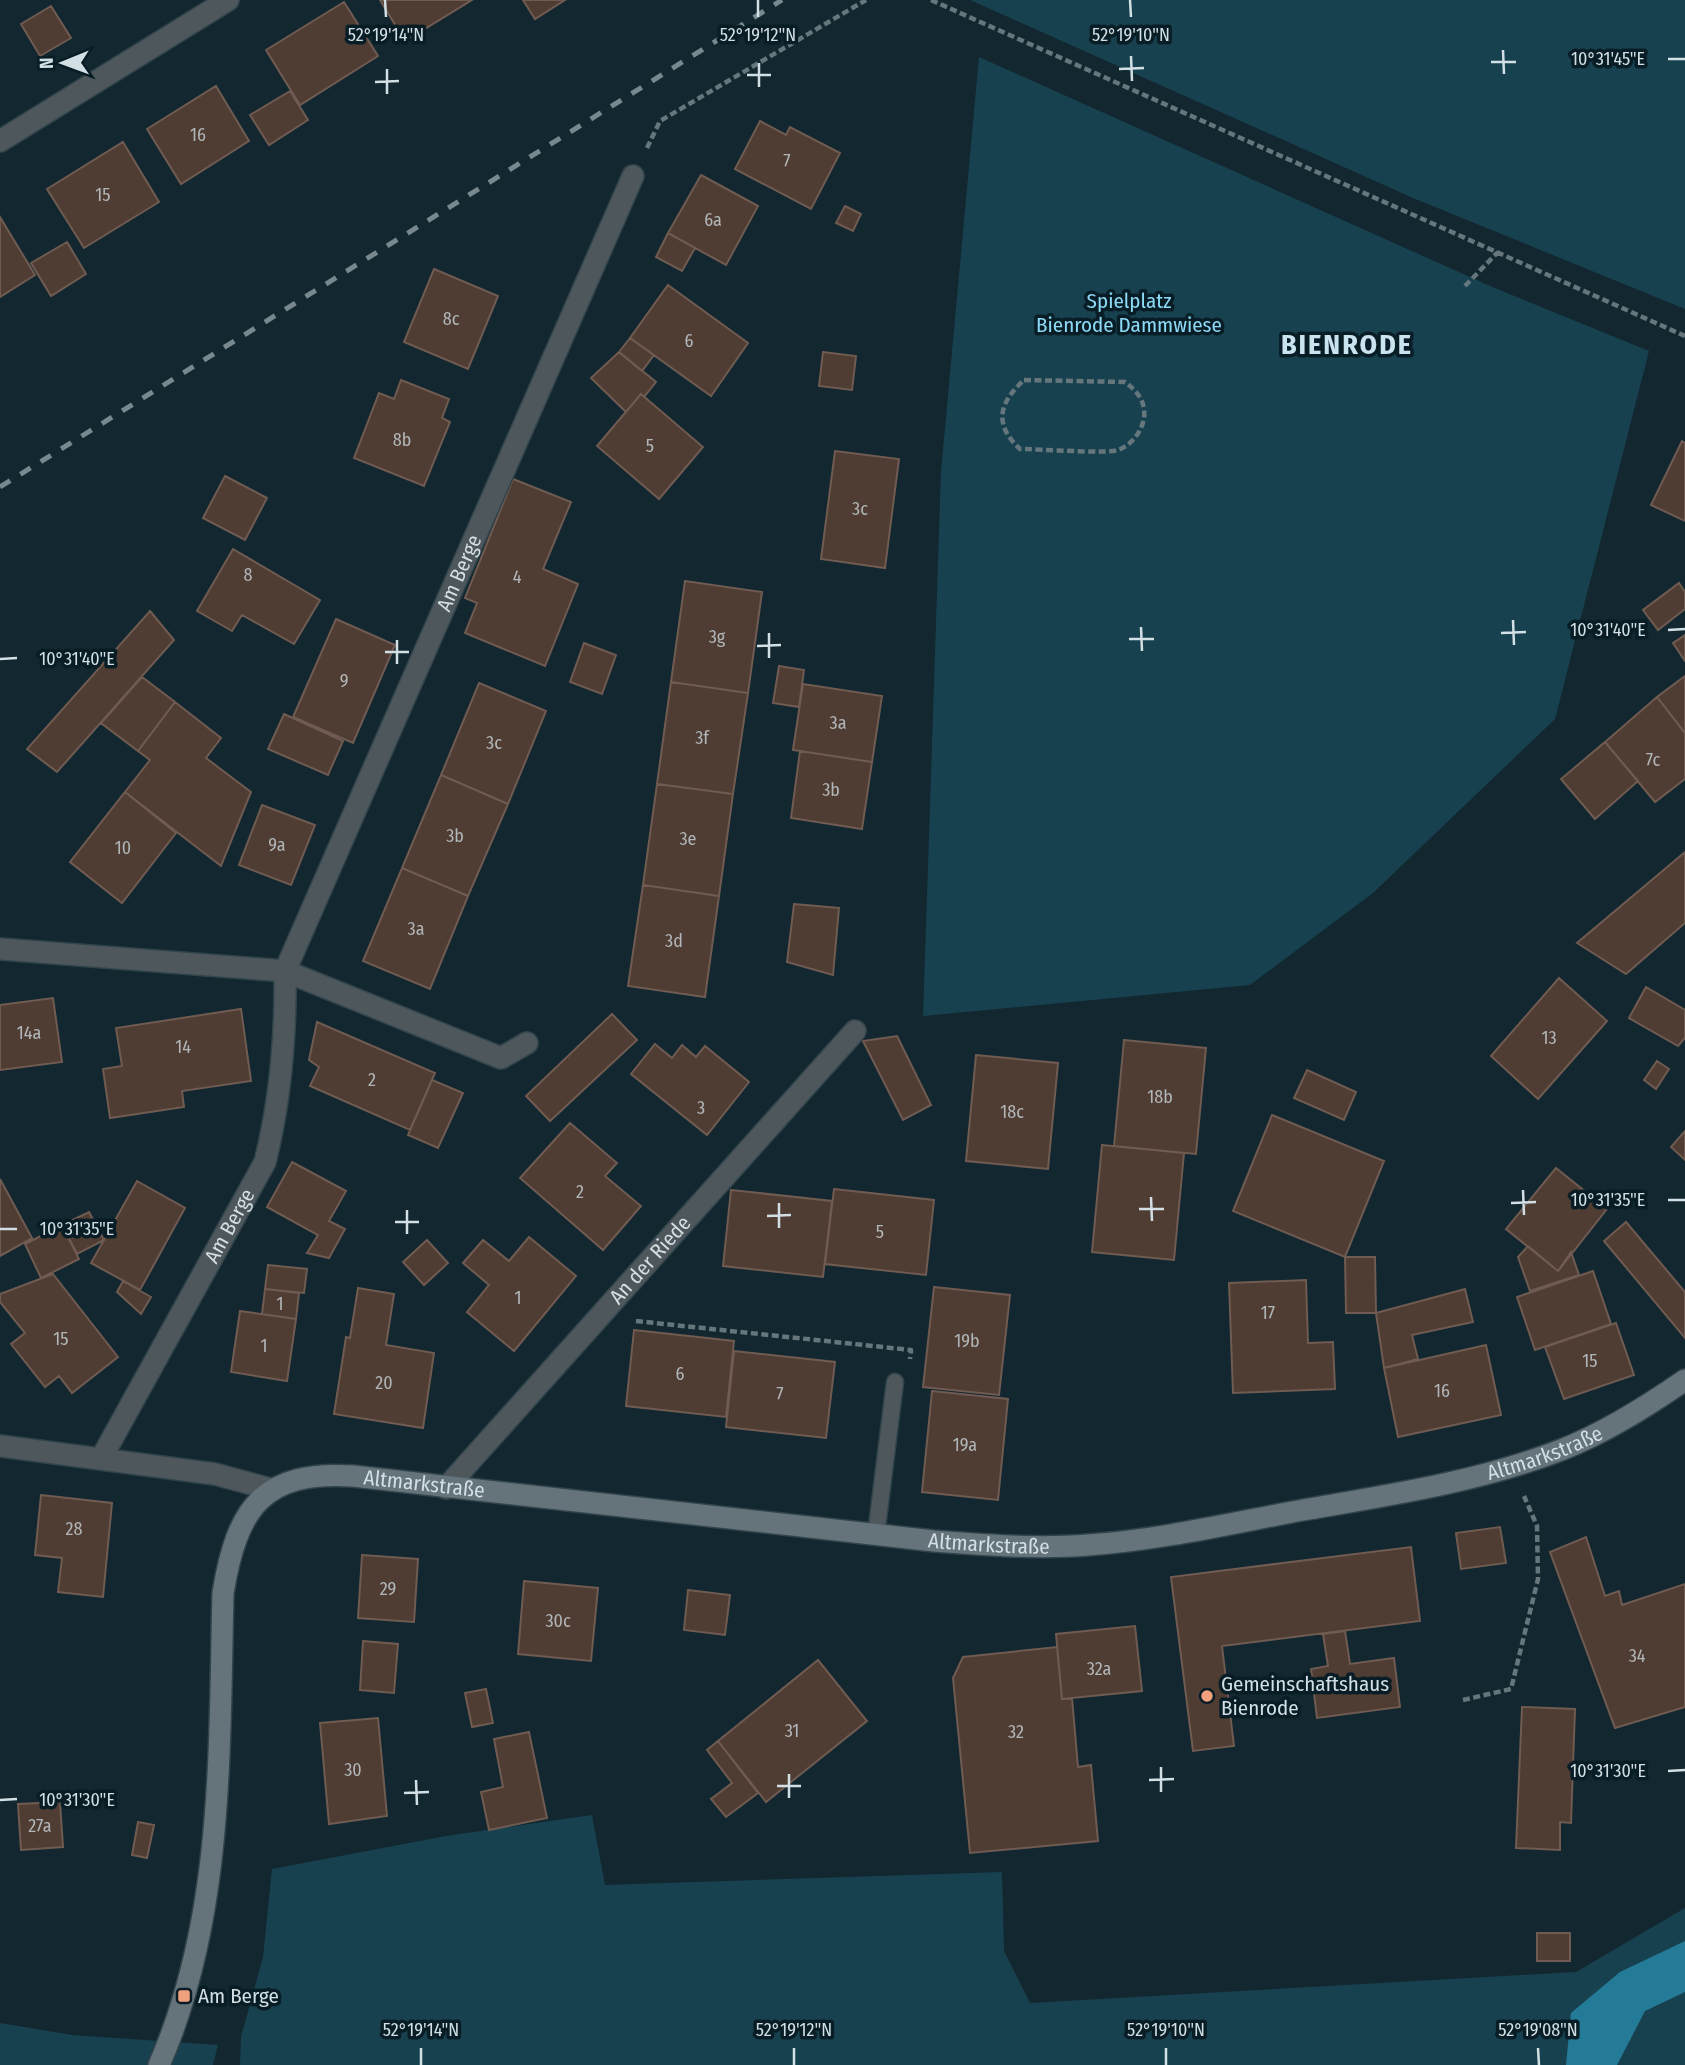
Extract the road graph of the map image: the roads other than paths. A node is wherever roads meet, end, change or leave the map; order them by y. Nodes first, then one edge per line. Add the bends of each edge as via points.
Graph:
1 (228, 0) edge
2 (0, 141) edge
3 (633, 176) road end
4 (0, 949) edge
5 (285, 971) junction
6 (855, 1031) dead end
7 (527, 1043) dead end
8 (1685, 1380) edge
9 (895, 1382) road end
10 (3, 1443) edge
11 (102, 1457) junction
12 (446, 1488) junction
13 (270, 1489) junction
14 (876, 1535) junction
15 (159, 2065) edge

1 - 2 street
3 - 5 street, Am Berge
4 - 5 street
5 - 7 street via 501,1058
5 - 11 street, Am Berge via 286,1040 265,1162
6 - 12 street, An der Riede
8 - 14 main road, Altmarkstraße via 1611,1427 1563,1450 1415,1490 1113,1543 1026,1547
9 - 14 lane
10 - 11 street
11 - 13 street via 215,1474
12 - 13 main road, Altmarkstraße via 329,1475
12 - 14 main road, Altmarkstraße
13 - 15 main road via 242,1528 227,1571 212,1853 194,1958

